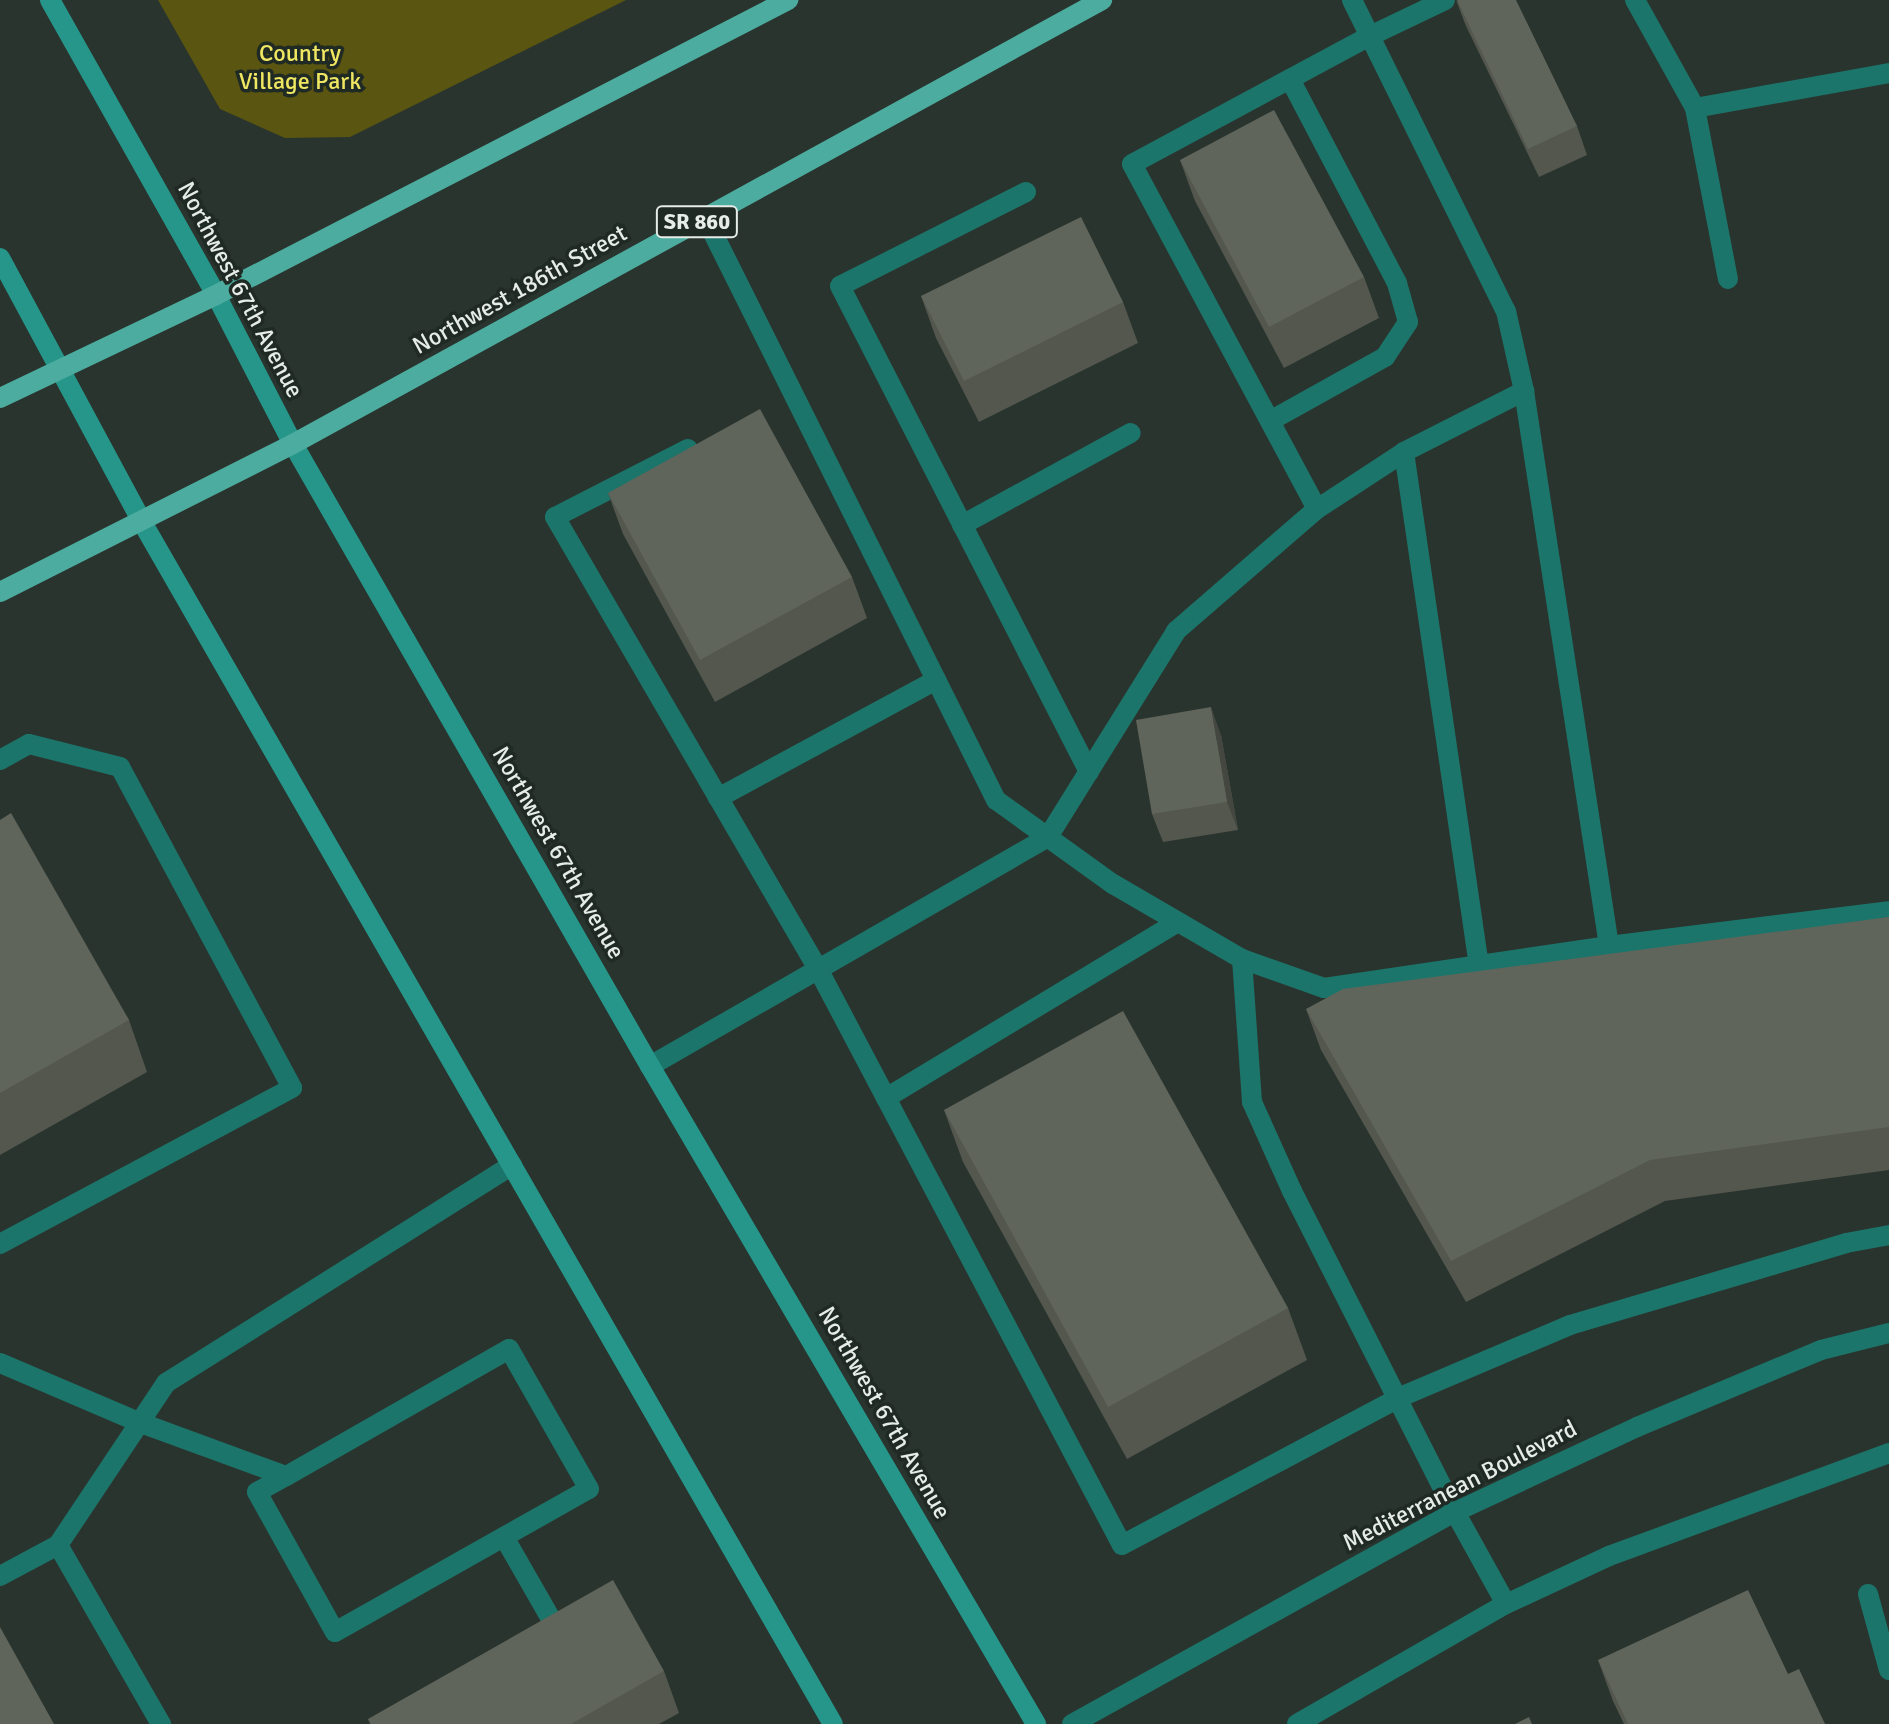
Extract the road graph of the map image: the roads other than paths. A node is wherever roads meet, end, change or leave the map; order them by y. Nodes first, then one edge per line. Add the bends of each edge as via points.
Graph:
1 (50, 0) edge
2 (788, 0) edge
3 (1102, 0) edge
4 (1352, 0) edge
5 (1445, 0) edge
6 (1635, 0) edge
7 (1370, 36) junction
8 (1889, 73) edge
9 (1290, 79) junction
10 (1695, 108) junction
11 (1026, 192) dead end
12 (705, 217) junction
13 (0, 258) edge
14 (1728, 279) dead end
15 (216, 295) junction
16 (61, 367) junction
17 (1524, 391) junction
18 (0, 398) edge
19 (1270, 421) junction
20 (1131, 433) dead end
21 (293, 444) junction
22 (688, 449) edge
23 (1404, 452) junction
24 (1317, 509) junction
25 (142, 522) junction
26 (962, 525) junction
27 (0, 592) edge
28 (936, 680) junction
29 (0, 760) edge
30 (1089, 772) junction
31 (718, 798) junction
32 (1048, 837) junction
33 (1889, 911) edge
34 (1178, 922) junction
35 (1609, 946) junction
36 (1242, 959) junction
37 (1479, 966) junction
38 (818, 969) junction
39 (650, 1066) junction
40 (886, 1098) junction
41 (512, 1165) junction
42 (1889, 1235) edge
43 (0, 1244) edge
44 (1889, 1333) edge
45 (0, 1363) edge
46 (1398, 1398) junction
47 (141, 1423) junction
48 (1889, 1453) edge
49 (286, 1476) junction
50 (1455, 1512) junction
51 (504, 1537) junction
52 (58, 1545) junction
53 (0, 1576) edge
54 (1868, 1594) dead end
55 (1506, 1604) junction
56 (572, 1653) edge
57 (1889, 1670) edge
58 (161, 1724) edge
59 (833, 1724) edge
60 (1036, 1724) edge
61 (1072, 1724) edge
62 (1297, 1724) edge

1 - 15 main road, Northwest 67th Avenue
2 - 15 main road
3 - 12 main road, Northwest 186th Street / SR 860
4 - 7 street
5 - 7 street
6 - 10 street
7 - 9 street
7 - 17 street via 1506,311
8 - 10 street
9 - 19 street via 1397,283 1408,322 1385,357
9 - 19 street via 1132,164
10 - 14 street
11 - 26 street via 840,286
12 - 21 main road, Northwest 186th Street / SR 860
12 - 28 street
13 - 16 main road
15 - 16 main road
15 - 21 main road, Northwest 67th Avenue
16 - 18 main road
16 - 25 main road
17 - 23 street
17 - 35 street
19 - 24 street
20 - 26 street
21 - 25 main road, Northwest 186th Street / SR 860
21 - 39 main road, Northwest 67th Avenue
22 - 31 street via 555,517
23 - 24 street
23 - 37 street
24 - 30 street via 1176,631
25 - 27 main road, Northwest 186th Street / SR 860
25 - 41 main road
26 - 30 street
28 - 31 street
28 - 32 street via 996,800
29 - 43 street via 29,744 120,767 292,1088
30 - 32 street
31 - 38 street
32 - 34 street
32 - 38 street
33 - 35 street
34 - 36 street
34 - 40 street
35 - 37 street
36 - 37 street via 1324,988
36 - 46 street via 1252,1102
38 - 39 street
38 - 40 street
39 - 60 main road, Northwest 67th Avenue
40 - 46 street via 1122,1545
41 - 47 street via 166,1383
41 - 59 main road
42 - 46 street via 1570,1325
44 - 50 street, Mediterranean Boulevard via 1821,1350 1637,1427
45 - 47 street
46 - 50 street
47 - 49 street
47 - 52 street
48 - 55 street via 1609,1556
49 - 51 street via 257,1492 335,1632
49 - 51 street via 509,1349 589,1489
50 - 55 street
50 - 61 street, Mediterranean Boulevard
51 - 56 street
52 - 53 street
52 - 58 street
54 - 57 street
55 - 62 street

